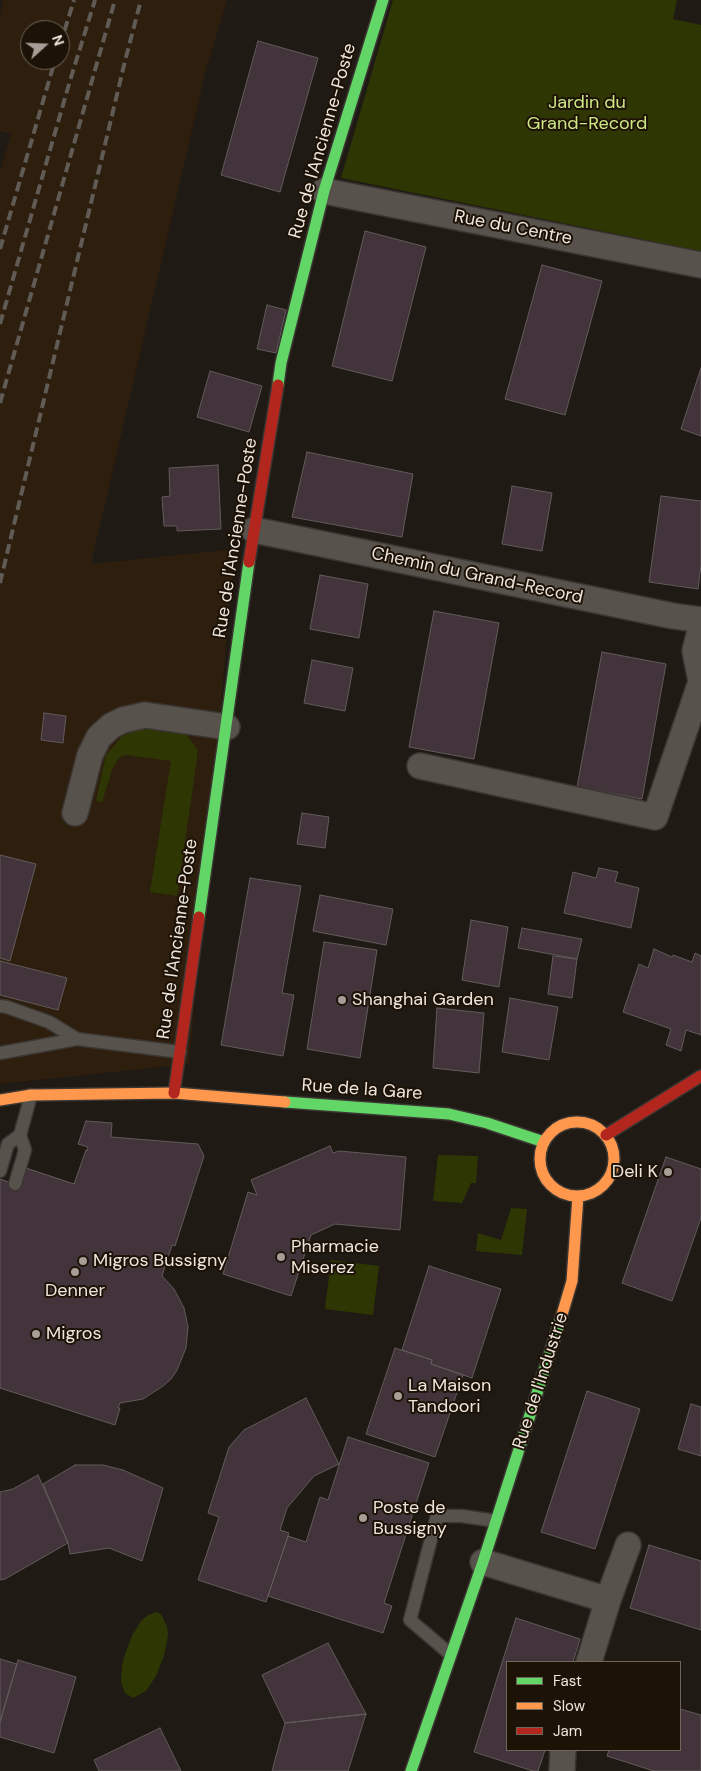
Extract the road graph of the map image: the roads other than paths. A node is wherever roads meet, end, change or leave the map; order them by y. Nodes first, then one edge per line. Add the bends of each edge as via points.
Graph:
1 (384, 0) edge
2 (324, 191) junction
3 (701, 265) edge
4 (254, 530) junction
5 (701, 620) edge
6 (701, 627) edge
7 (701, 681) edge
8 (226, 727) junction
9 (420, 766) dead end
10 (74, 813) dead end
11 (0, 1006) edge
12 (77, 1040) junction
13 (0, 1052) edge
14 (180, 1052) junction
15 (701, 1076) edge
16 (174, 1093) junction
17 (31, 1095) junction
18 (0, 1100) edge
19 (20, 1135) junction
20 (606, 1135) junction
21 (544, 1142) junction
22 (0, 1171) edge
23 (15, 1184) dead end
24 (578, 1196) junction
25 (496, 1521) junction
26 (628, 1545) dead end
27 (482, 1562) junction
28 (608, 1600) junction
29 (450, 1654) junction
30 (590, 1661) edge
31 (563, 1751) edge
32 (411, 1771) edge
33 (562, 1771) edge

1 - 2 street, Rue de l'Ancienne-Poste
2 - 3 street, Rue du Centre
2 - 4 street, Rue de l'Ancienne-Poste via 282,362
4 - 5 street, Chemin du Grand-Record
4 - 8 street, Rue de l'Ancienne-Poste
6 - 7 street via 695,651
7 - 9 street via 655,817
8 - 10 street via 145,715 111,726 99,737 90,755
8 - 14 street, Rue de l'Ancienne-Poste
11 - 12 lane via 49,1022
12 - 13 lane
12 - 14 lane
14 - 16 street, Rue de l'Ancienne-Poste
15 - 20 street
16 - 17 street, Rue de la Gare
16 - 21 street, Rue de la Gare via 449,1114 487,1122
17 - 18 street, Rue de la Gare
17 - 19 lane
19 - 22 lane via 8,1144
19 - 23 lane via 25,1150
20 - 21 street via 595,1125 581,1121 566,1123 553,1130
20 - 24 street via 613,1147 615,1161 612,1174 603,1186
21 - 24 street via 540,1156 542,1171 550,1184 563,1193
24 - 25 street, Rue de l'Industrie via 572,1281
25 - 27 street, Rue de l'Industrie
25 - 29 lane via 437,1516 410,1620
26 - 28 street
27 - 28 street
27 - 29 street, Rue de l'Industrie
28 - 30 street
29 - 32 street, Rue de l'Industrie
31 - 33 street

